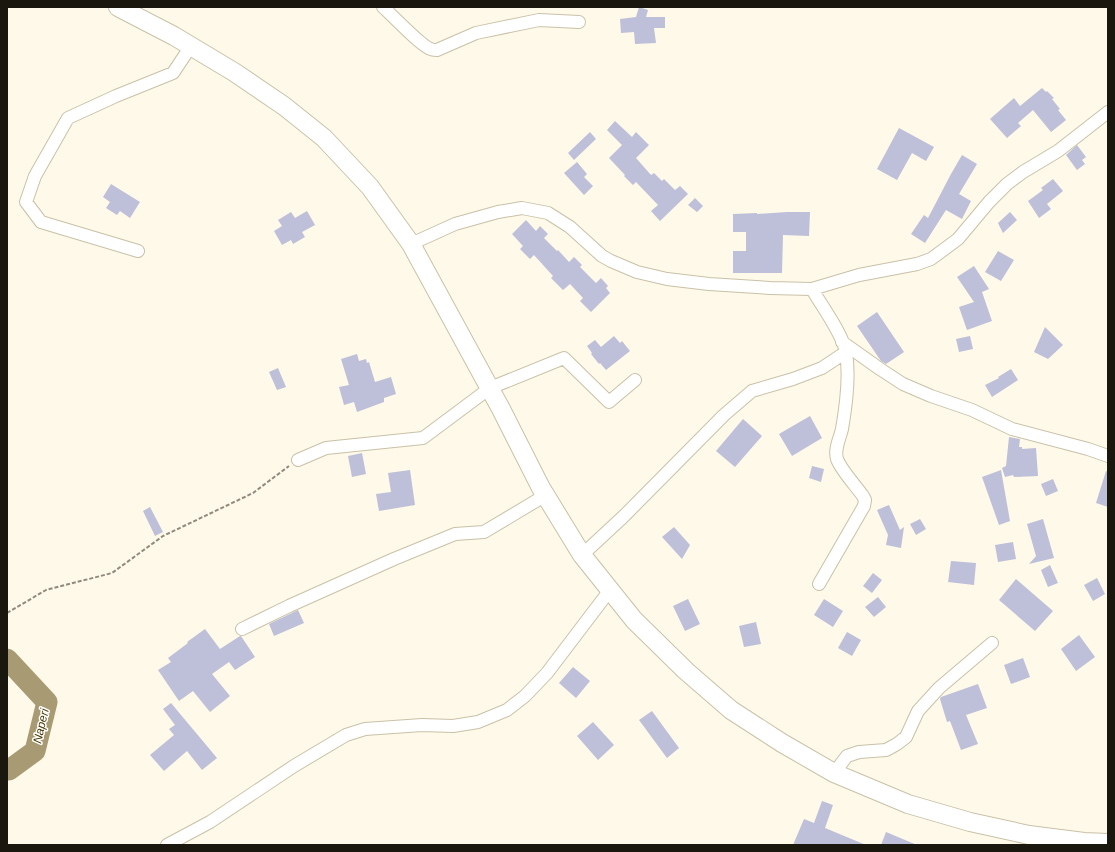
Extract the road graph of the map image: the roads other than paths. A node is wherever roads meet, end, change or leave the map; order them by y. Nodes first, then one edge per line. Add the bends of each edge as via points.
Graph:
1 (118, 7) edge
2 (383, 7) edge
3 (578, 22) dead end
4 (191, 46) junction
5 (1108, 112) edge
6 (411, 244) junction
7 (138, 251) dead end
8 (812, 289) junction
9 (844, 347) junction
10 (635, 380) dead end
11 (490, 388) junction
12 (1108, 456) edge
13 (298, 460) road end
14 (546, 495) junction
15 (582, 555) junction
16 (819, 584) dead end
17 (610, 590) junction
18 (242, 629) dead end
19 (992, 643) dead end
20 (834, 773) junction
21 (1108, 842) edge
22 (1085, 843) edge
23 (167, 845) edge

1 - 4 highway
2 - 3 street via 432,50 476,33 539,20
4 - 6 highway via 278,102 324,138 370,187
4 - 7 street via 173,73 68,118 35,176 26,202 41,222
5 - 8 street via 1058,151 1007,184 958,239 931,259 859,275
6 - 8 street via 455,224 522,208 548,213 570,227 602,256 637,272 709,284
6 - 11 highway
8 - 9 street
9 - 12 street via 903,384 931,396 972,410 1012,429
9 - 15 street via 822,368 752,390
9 - 16 street via 847,380 842,430 836,458 865,500 864,506
10 - 11 street via 608,402 564,358
11 - 13 street via 423,438 326,448
11 - 14 highway
14 - 15 highway
14 - 18 street via 484,532 455,534 394,559
15 - 17 highway
17 - 20 highway via 639,626 731,710
17 - 23 street via 547,673 507,710 478,722 452,726 422,725 365,729 346,735 210,822
19 - 20 street via 939,688 918,711 906,737 886,750 859,752 847,756
20 - 22 highway via 908,804 970,822 1029,835
21 - 22 highway

